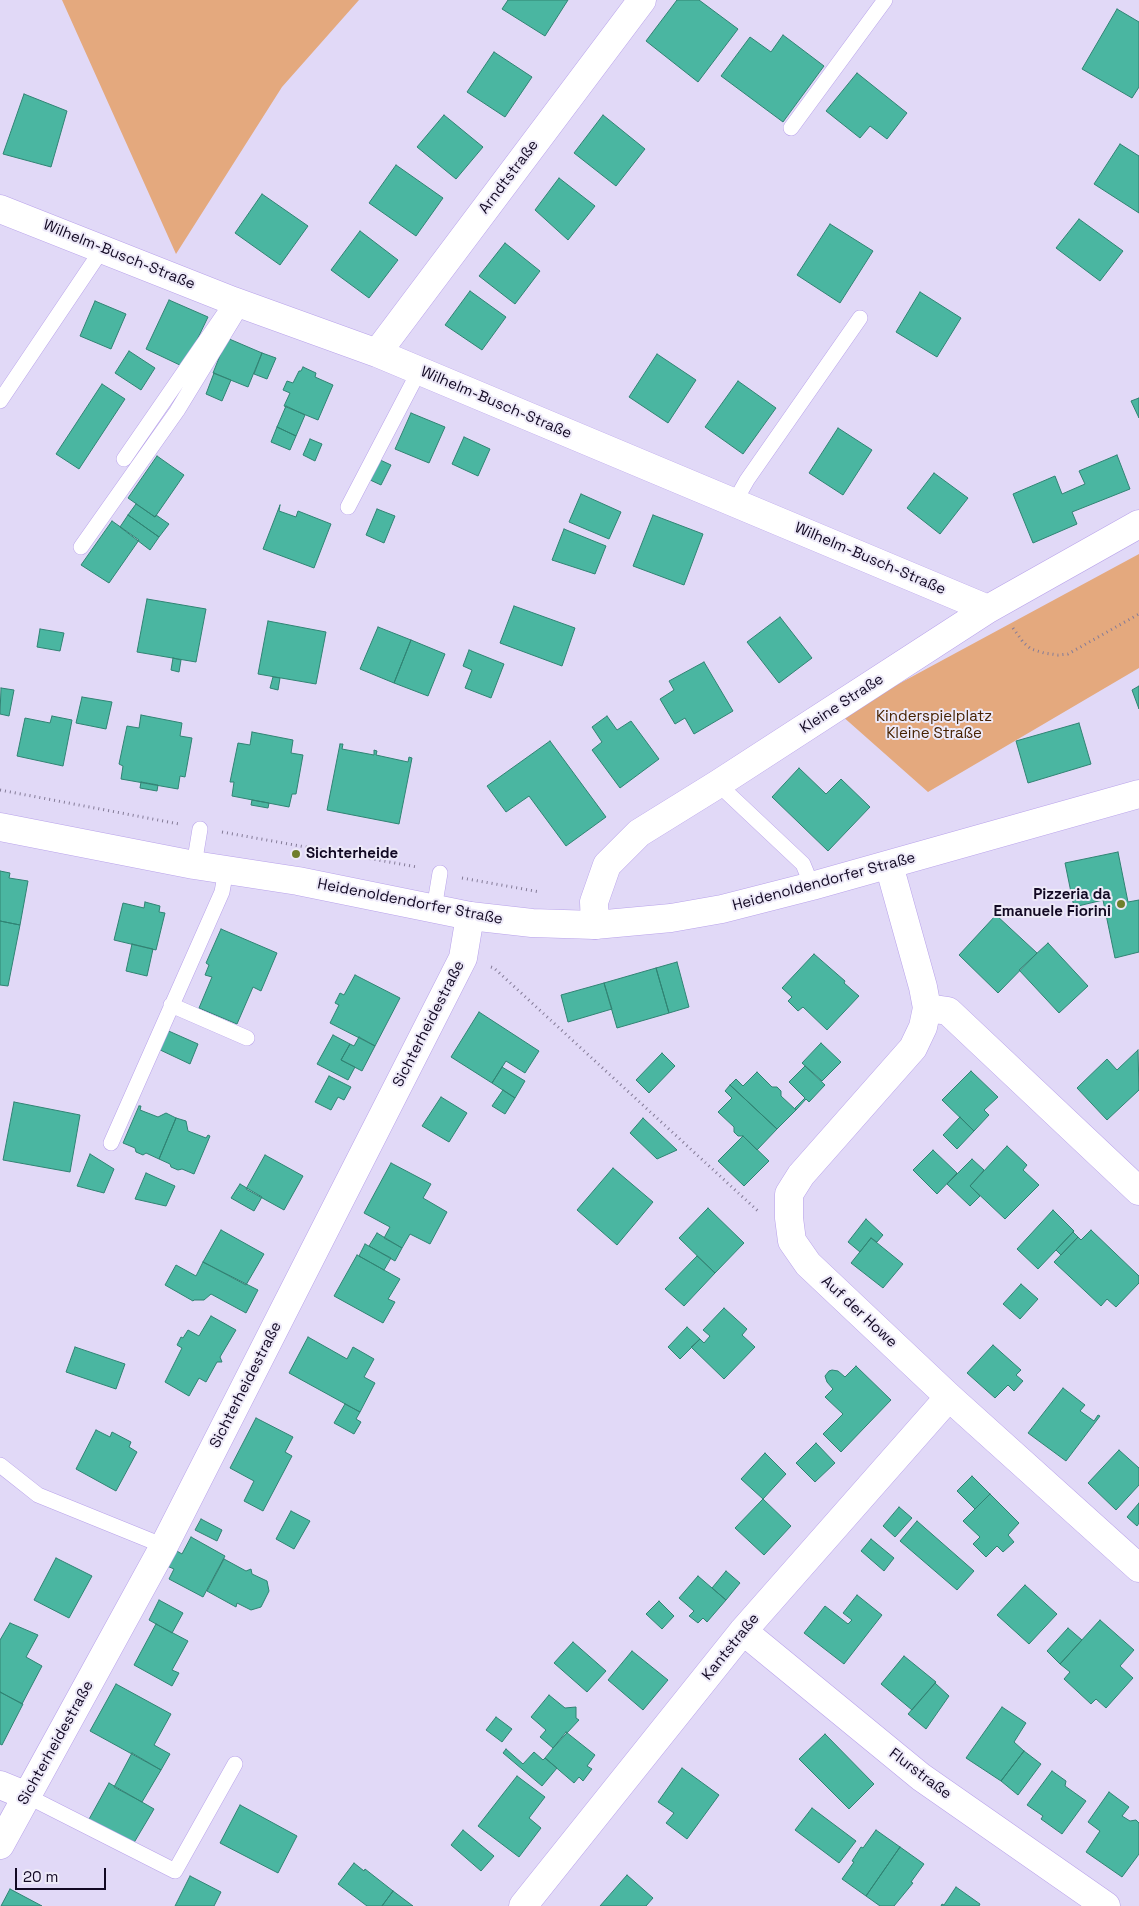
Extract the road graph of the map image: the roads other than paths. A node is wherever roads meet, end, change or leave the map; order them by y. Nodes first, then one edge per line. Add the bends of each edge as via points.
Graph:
1 (642, 0) edge
2 (885, 0) edge
3 (791, 128) dead end
4 (0, 209) edge
5 (103, 248) junction
6 (238, 302) junction
7 (860, 318) dead end
8 (376, 353) junction
9 (419, 371) junction
10 (0, 401) edge
11 (124, 459) dead end
12 (734, 503) junction
13 (348, 506) dead end
14 (1139, 524) edge
15 (81, 548) dead end
16 (993, 606) junction
17 (718, 784) junction
18 (1139, 794) edge
19 (0, 827) edge
20 (200, 829) road end
21 (194, 865) junction
22 (890, 865) junction
23 (226, 870) junction
24 (440, 873) road end
25 (812, 886) junction
26 (434, 909) junction
27 (470, 916) junction
28 (595, 925) junction
29 (172, 1005) junction
30 (927, 1008) junction
31 (246, 1038) dead end
32 (111, 1143) dead end
33 (1139, 1191) edge
34 (949, 1397) junction
35 (0, 1465) edge
36 (164, 1546) junction
37 (1139, 1568) edge
38 (743, 1631) junction
39 (235, 1764) dead end
40 (0, 1785) edge
41 (27, 1796) junction
42 (0, 1845) edge
43 (523, 1906) edge
44 (1106, 1906) edge

1 - 8 street, Arndtstraße
2 - 3 lane
4 - 5 street, Wilhelm-Busch-Straße
5 - 6 street, Wilhelm-Busch-Straße
5 - 10 lane
6 - 8 street, Wilhelm-Busch-Straße
6 - 11 lane
6 - 15 lane via 177,411
7 - 12 lane
8 - 9 street, Wilhelm-Busch-Straße
9 - 12 street, Wilhelm-Busch-Straße
9 - 13 lane
12 - 16 street, Wilhelm-Busch-Straße
14 - 16 street, Kleine Straße
16 - 17 street, Kleine Straße
17 - 25 lane via 803,864
17 - 28 street, Kleine Straße via 639,833 607,865 594,902
18 - 22 street, Heidenoldendorfer Straße
19 - 21 street, Heidenoldendorfer Straße
20 - 21 lane
21 - 23 street, Heidenoldendorfer Straße
22 - 25 street, Heidenoldendorfer Straße
22 - 30 street, Auf der Howe
23 - 26 street, Heidenoldendorfer Straße
23 - 29 lane via 222,892
24 - 26 lane
25 - 28 street, Heidenoldendorfer Straße via 722,909
26 - 27 street, Heidenoldendorfer Straße
27 - 28 street, Heidenoldendorfer Straße via 532,924
27 - 36 street, Sichterheidestraße via 463,958
29 - 31 lane
29 - 32 lane
30 - 33 street via 948,1012
30 - 34 street, Auf der Howe via 924,1026 912,1048 801,1175 789,1194 789,1218 792,1241 808,1264
34 - 37 street, Auf der Howe
34 - 38 street, Kantstraße
35 - 36 lane via 38,1495
36 - 41 street, Sichterheidestraße
38 - 43 street, Kantstraße
38 - 44 street, Flurstraße via 921,1777
39 - 41 lane via 175,1871
40 - 41 street
41 - 42 street, Sichterheidestraße

